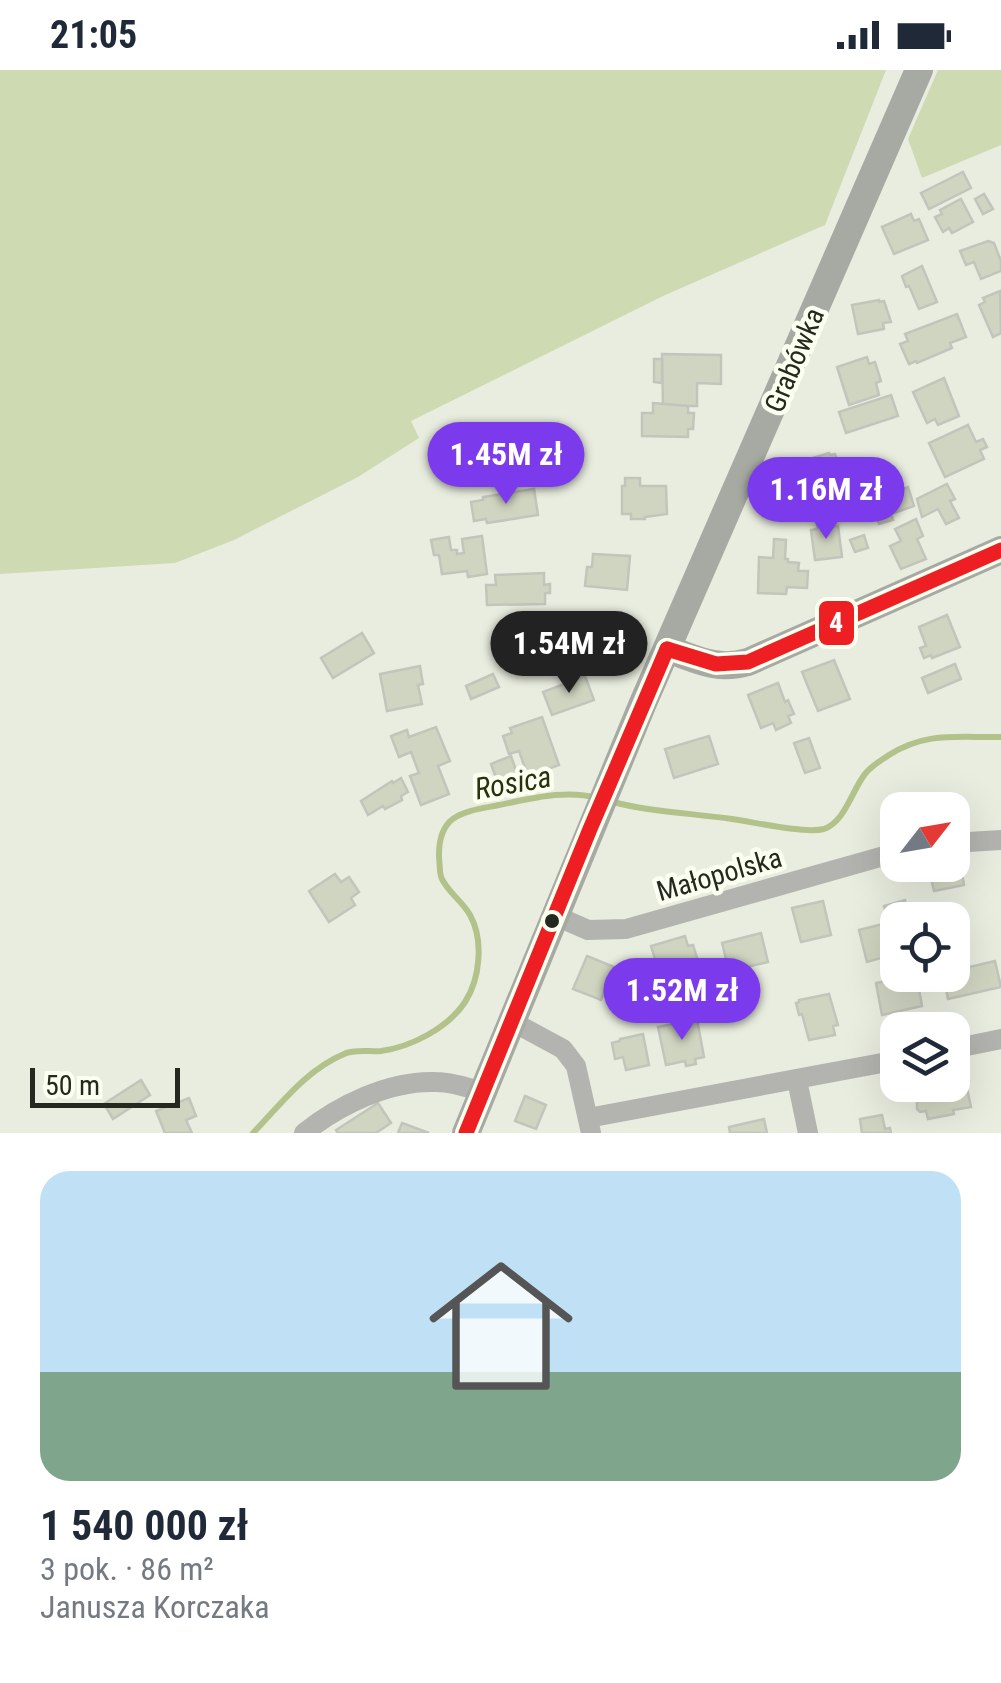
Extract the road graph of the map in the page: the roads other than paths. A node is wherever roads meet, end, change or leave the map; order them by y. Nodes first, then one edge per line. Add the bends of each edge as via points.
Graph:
1 (919, 70) edge
2 (1001, 550) edge
3 (668, 649) junction
4 (1001, 840) edge
5 (970, 841) edge
6 (880, 857) edge
7 (556, 916) junction
8 (512, 1022) junction
9 (1001, 1039) edge
10 (970, 1045) edge
11 (880, 1064) edge
12 (798, 1080) junction
13 (482, 1092) junction
14 (589, 1126) edge
15 (304, 1133) edge
16 (466, 1133) edge
17 (808, 1133) edge

1 - 3 street, Grabówka
2 - 3 street via 748,662 714,666
3 - 7 street, Grabówka
4 - 5 street
6 - 7 street, Małopolska via 626,929 588,930
7 - 8 street, Grabówka
8 - 13 street, Grabówka
8 - 14 street via 563,1049 576,1066
9 - 10 street
11 - 12 street
12 - 14 street
12 - 17 street
13 - 15 street via 415,1083 346,1106
13 - 16 street, Grabówka

